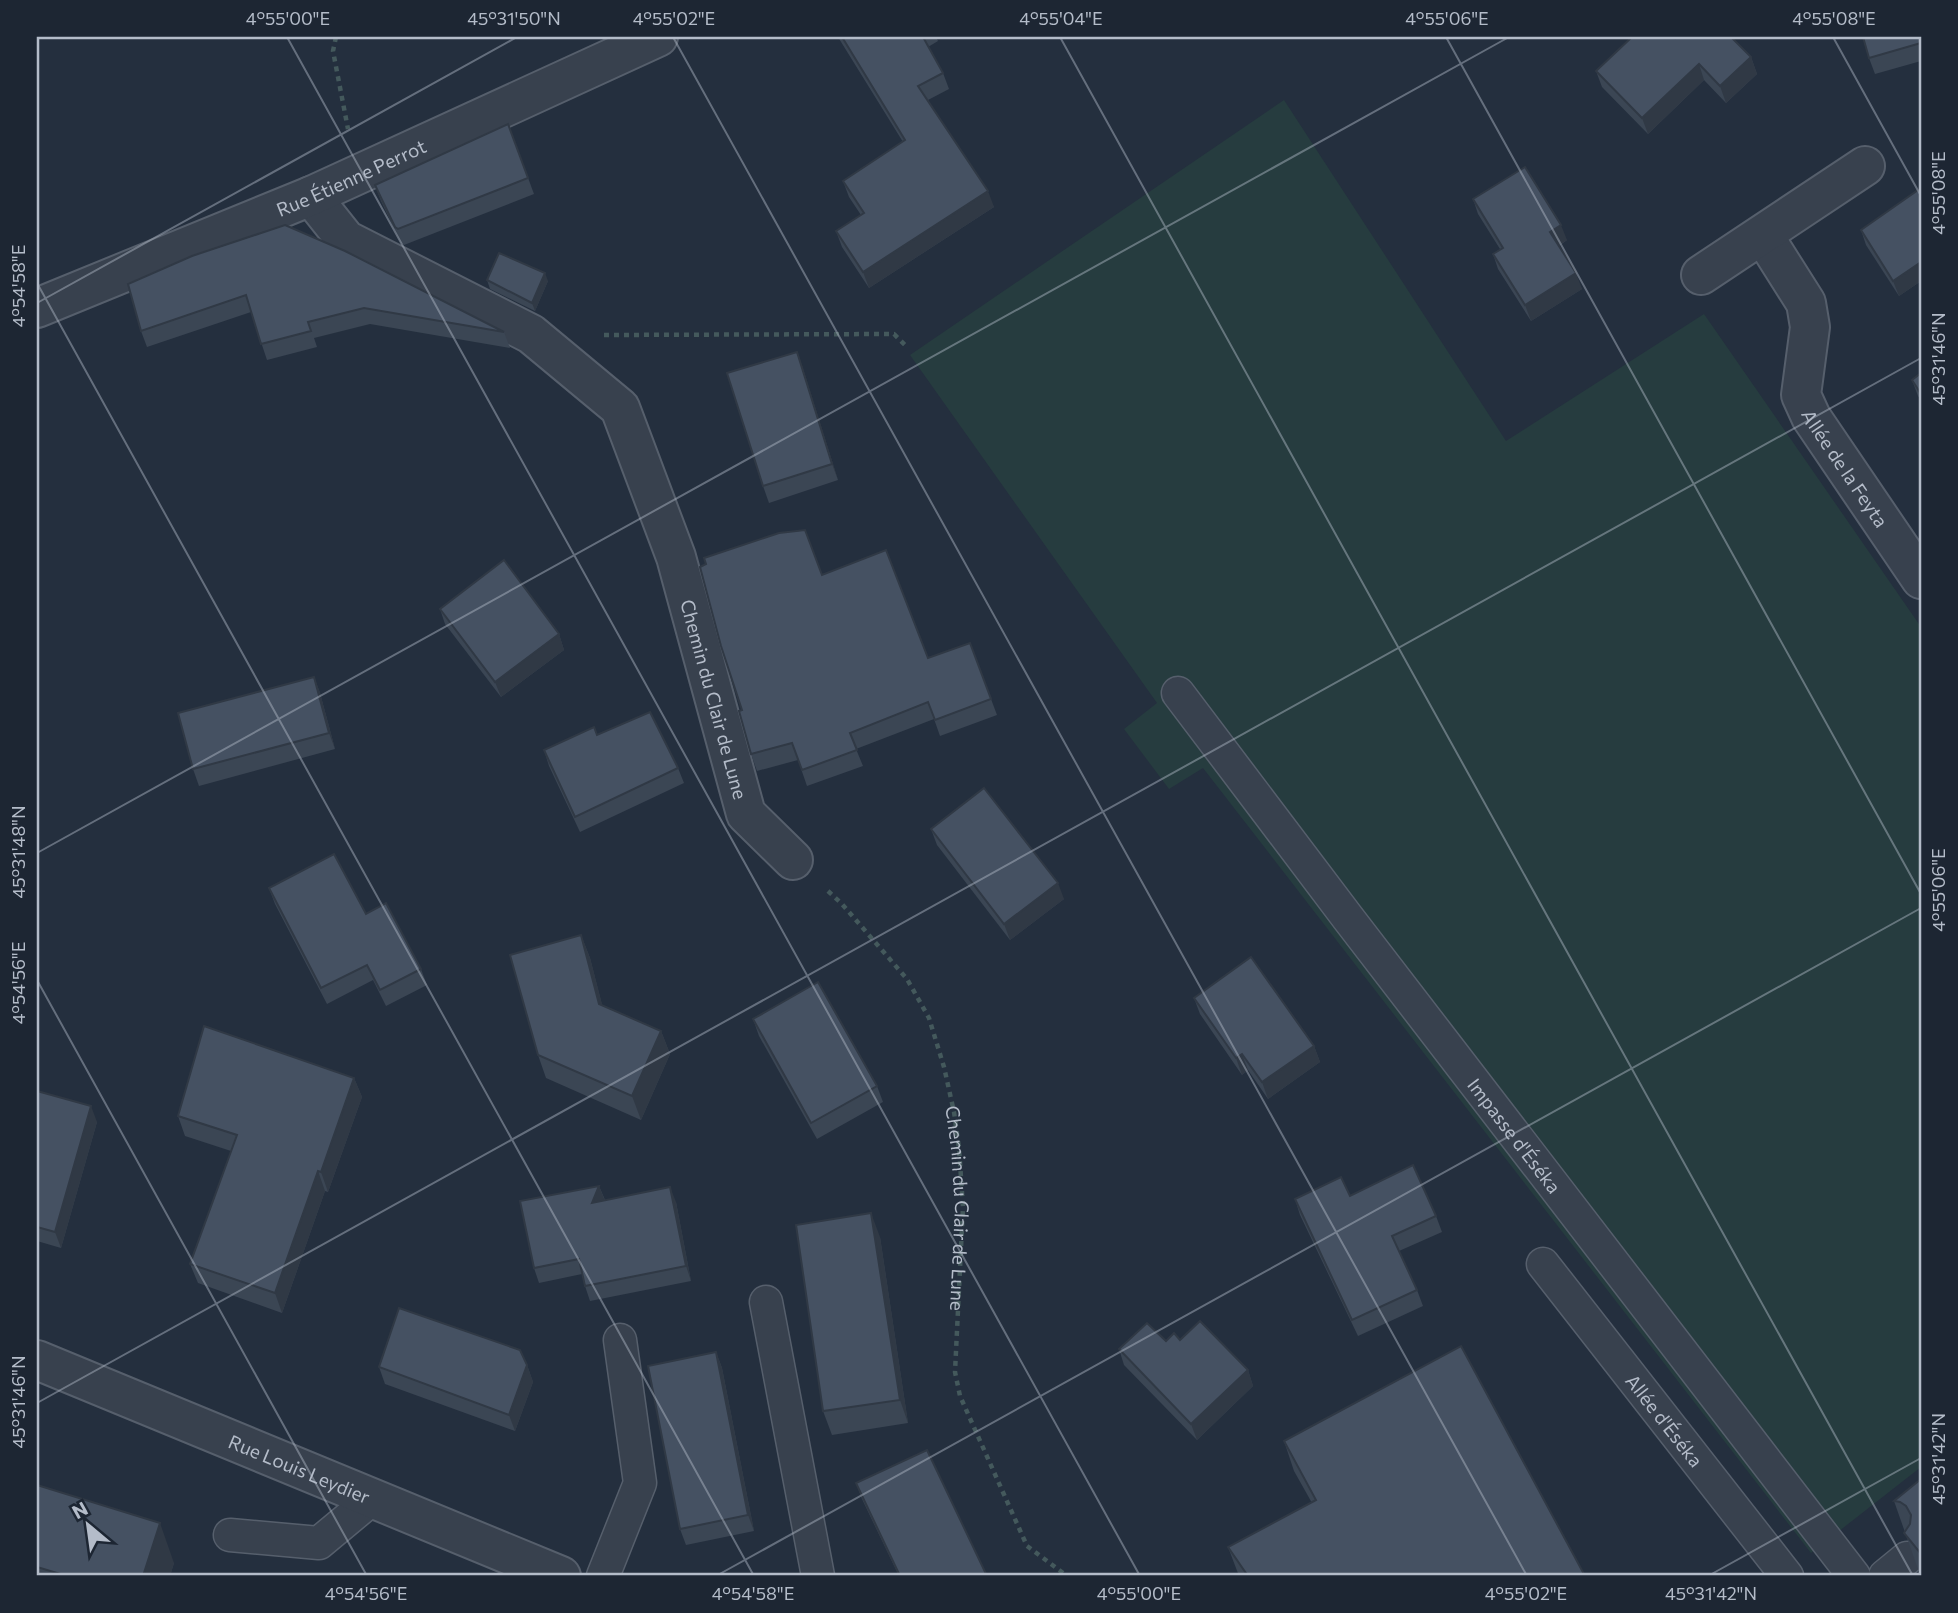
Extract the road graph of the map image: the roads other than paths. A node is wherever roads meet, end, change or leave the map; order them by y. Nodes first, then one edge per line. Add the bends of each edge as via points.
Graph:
1 (658, 37) edge
2 (1866, 166) dead end
3 (311, 196) junction
4 (1763, 234) junction
5 (1701, 275) dead end
6 (37, 308) edge
7 (1921, 579) edge
8 (1178, 693) dead end
9 (793, 860) road end
10 (1543, 1264) dead end
11 (766, 1302) dead end
12 (620, 1340) dead end
13 (37, 1360) edge
14 (373, 1498) junction
15 (230, 1535) dead end
16 (561, 1576) edge
17 (603, 1576) edge
18 (818, 1576) edge
19 (1787, 1576) edge
20 (1854, 1576) edge

1 - 3 street, Rue Étienne Perrot
2 - 4 street
3 - 6 street, Rue Étienne Perrot
3 - 9 street, Chemin du Clair de Lune via 346,240 531,334 620,408 676,557 746,814
4 - 5 street
4 - 7 street, Allée de la Feyta via 1806,303 1810,327 1801,395 1811,417
8 - 20 lane, Impasse d'Éséka
10 - 19 lane, Allée d'Éséka
11 - 18 lane
12 - 17 lane via 640,1483
13 - 14 street, Rue Louis Leydier
14 - 15 lane via 320,1544
14 - 16 street, Rue Louis Leydier

